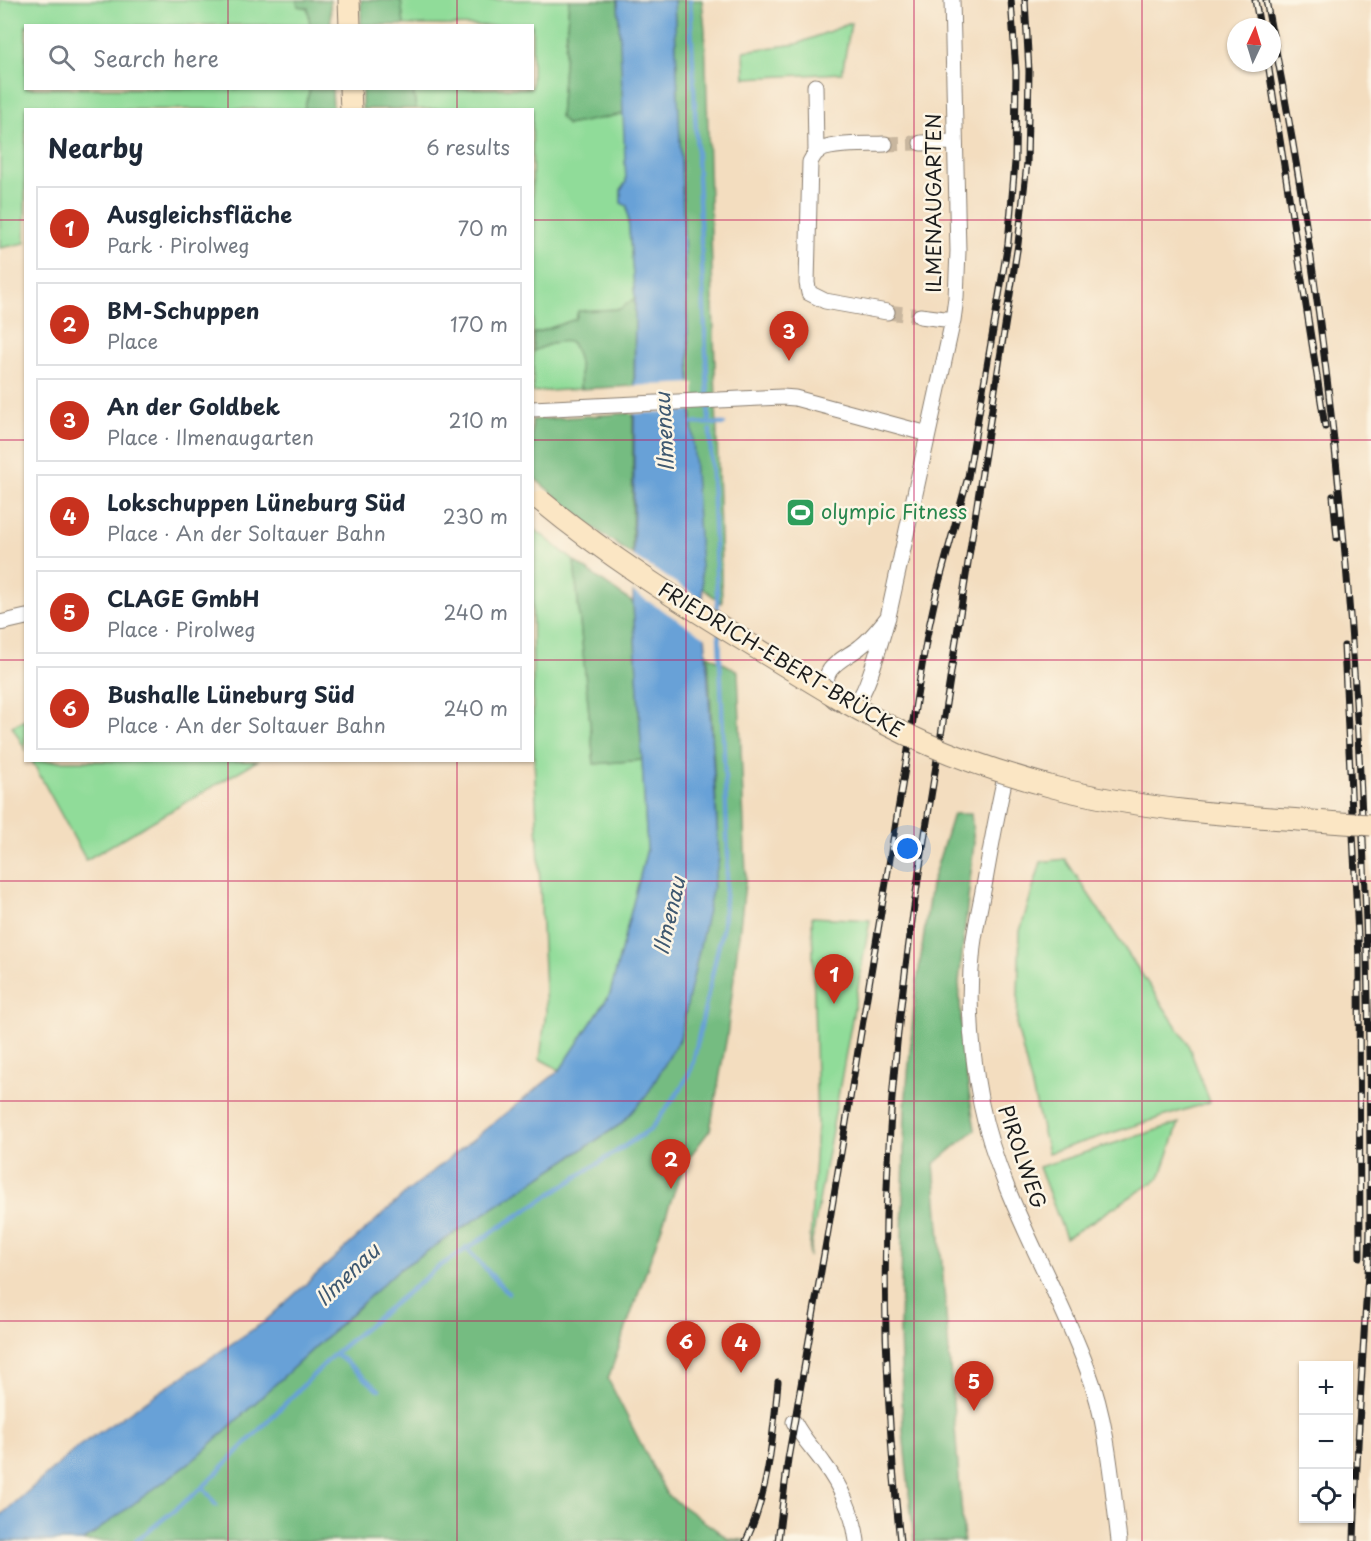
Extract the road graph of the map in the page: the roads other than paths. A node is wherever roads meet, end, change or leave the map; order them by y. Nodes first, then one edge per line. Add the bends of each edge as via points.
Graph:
1 (349, 0) edge
2 (952, 0) edge
3 (350, 24) edge
4 (815, 86) dead end
5 (350, 90) edge
6 (351, 108) edge
7 (955, 142) junction
8 (921, 143) tunnel mouth
9 (885, 144) tunnel mouth
10 (816, 153) junction
11 (887, 312) tunnel mouth
12 (920, 316) tunnel mouth
13 (953, 320) junction
14 (534, 409) edge
15 (928, 434) junction
16 (537, 497) edge
17 (24, 617) edge
18 (888, 617) junction
19 (0, 622) edge
20 (1006, 773) junction
21 (1371, 825) edge
22 (794, 1422) dead end
23 (857, 1541) edge
24 (1119, 1541) edge

1 - 3 main road
2 - 7 street, ILMENAUGARTEN
4 - 10 street
5 - 6 main road
7 - 8 street
7 - 13 street, ILMENAUGARTEN via 958,251
9 - 10 street via 823,148
10 - 11 street via 809,173 809,292 825,301
12 - 13 street
13 - 15 street, ILMENAUGARTEN
14 - 15 street via 795,398
15 - 18 street, ILMENAUGARTEN
16 - 20 main road, FRIEDRICH-EBERT-BRÜCKE, bridge via 660,590 846,703 923,742
17 - 19 street
18 - 18 street, ILMENAUGARTEN via 873,636 830,670 825,683 827,695 834,702 846,704 858,699
20 - 21 main road, FRIEDRICH-EBERT-BRÜCKE, bridge via 1054,787 1157,807
20 - 24 street, PIROLWEG via 973,946 973,1054 993,1150 1095,1391
22 - 23 street via 804,1441 833,1475

